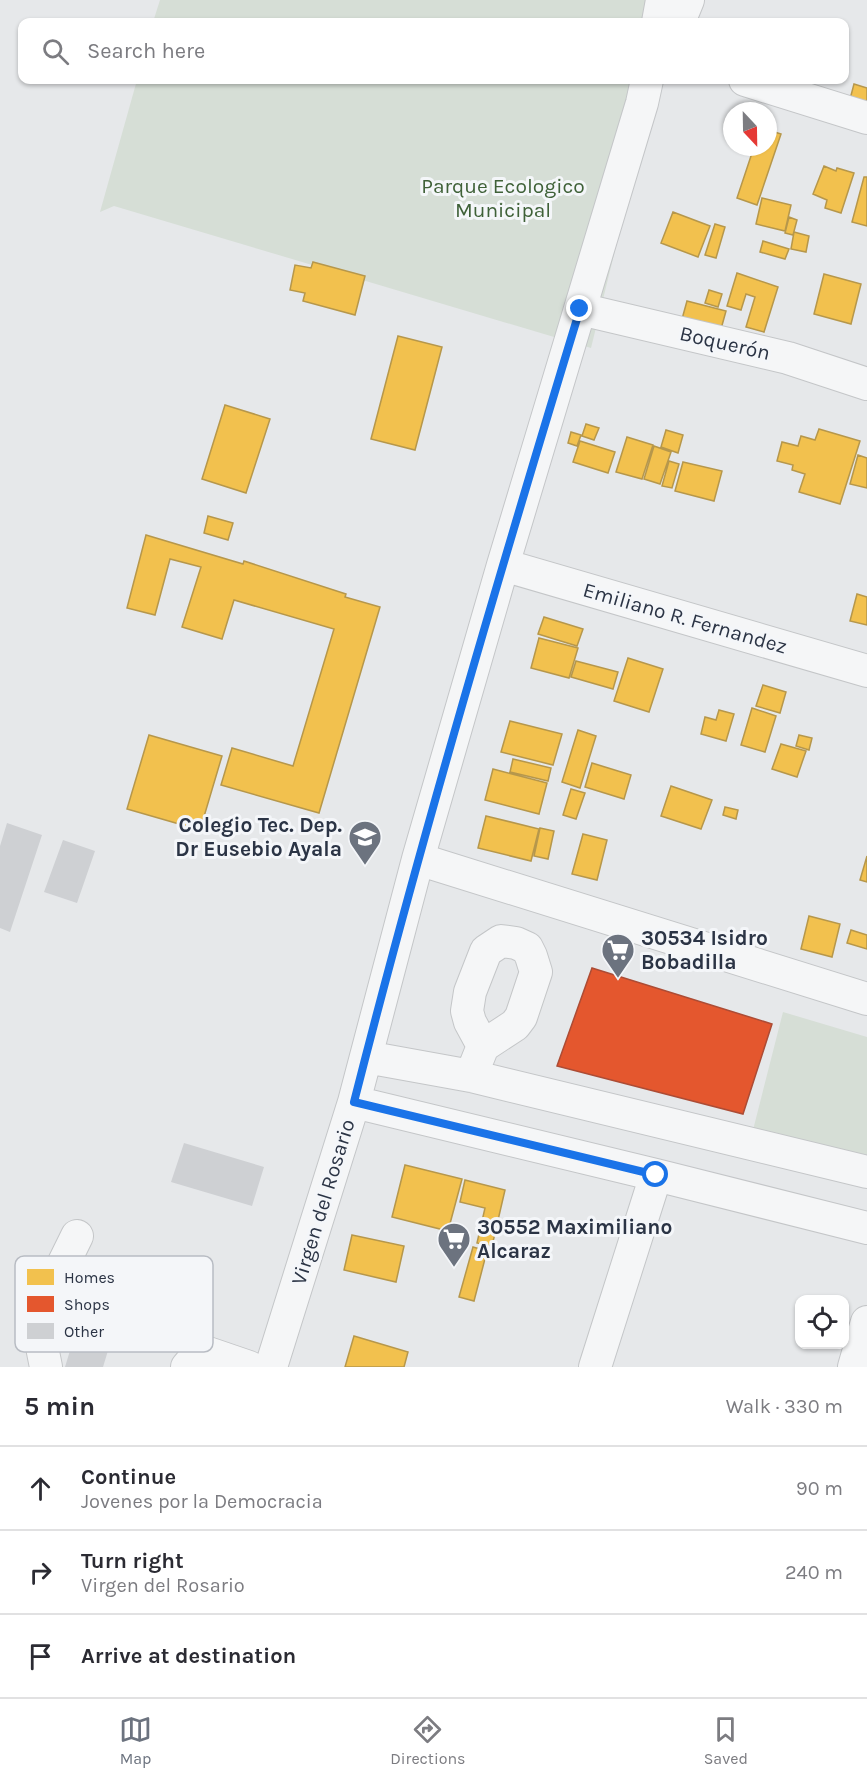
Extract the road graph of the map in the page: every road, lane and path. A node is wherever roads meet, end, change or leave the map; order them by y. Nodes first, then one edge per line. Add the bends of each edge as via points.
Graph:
1 (662, 0) edge
2 (688, 0) edge
3 (659, 18) edge
4 (681, 18) edge
5 (758, 84) edge
6 (647, 87) edge
7 (867, 118) edge
8 (580, 309) junction
9 (867, 384) edge
10 (502, 566) junction
11 (867, 671) edge
12 (418, 859) junction
13 (867, 999) edge
14 (483, 1046) dead end
15 (366, 1057) junction
16 (471, 1076) junction
17 (354, 1102) junction
18 (867, 1172) edge
19 (656, 1175) junction
20 (867, 1228) edge
21 (77, 1236) dead end
22 (67, 1256) edge
23 (867, 1322) edge
24 (43, 1352) edge
25 (46, 1367) edge
26 (187, 1367) edge
27 (249, 1367) edge
28 (271, 1367) edge
29 (595, 1367) edge
30 (854, 1367) edge

1 - 3 street
2 - 4 street
5 - 7 street
6 - 8 street, Virgen del Rosario
8 - 9 street, Boquerón via 788,358
8 - 10 street, Virgen del Rosario
10 - 11 street, Emiliano R. Fernandez
10 - 12 street, Virgen del Rosario
12 - 13 street
12 - 15 street, Virgen del Rosario
14 - 16 street
15 - 16 street
15 - 17 street, Virgen del Rosario
16 - 18 street
17 - 19 street
17 - 28 street, Virgen del Rosario
19 - 20 street
19 - 29 street
21 - 22 street
23 - 30 street
24 - 25 street
26 - 27 street via 198,1354 208,1353

